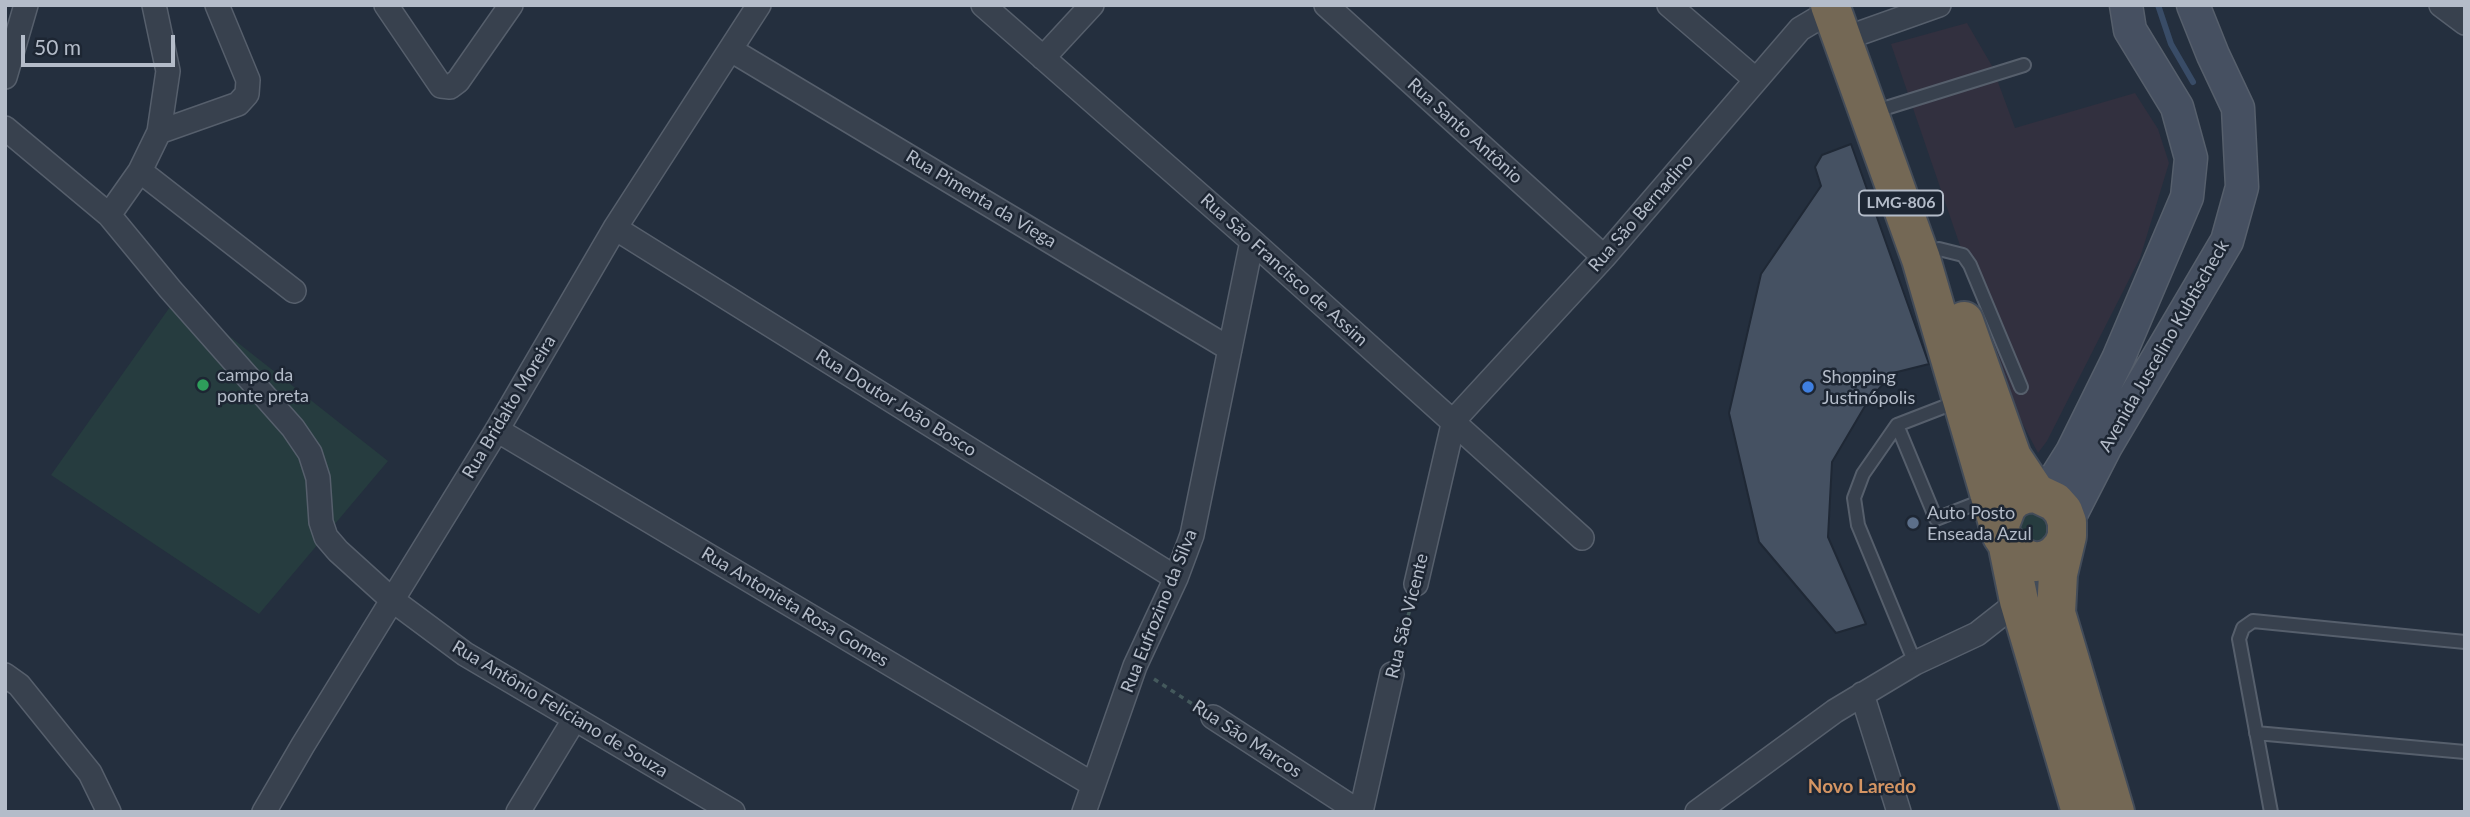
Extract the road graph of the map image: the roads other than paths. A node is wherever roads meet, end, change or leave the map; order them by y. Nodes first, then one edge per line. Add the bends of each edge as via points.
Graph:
1 (26, 5) edge
2 (155, 5) edge
3 (217, 5) edge
4 (386, 5) edge
5 (511, 5) edge
6 (760, 5) edge
7 (982, 5) edge
8 (1092, 5) edge
9 (1326, 5) edge
10 (1669, 5) edge
11 (1939, 5) edge
12 (2126, 5) edge
13 (2193, 5) edge
14 (2441, 5) edge
15 (1845, 13) edge
16 (2465, 23) edge
17 (731, 50) junction
18 (1043, 58) junction
19 (2024, 65) dead end
20 (5, 77) edge
21 (1755, 79) junction
22 (1889, 107) junction
23 (5, 128) edge
24 (159, 132) junction
25 (140, 171) junction
26 (109, 215) junction
27 (615, 229) junction
28 (1252, 241) junction
29 (1604, 257) junction
30 (293, 291) dead end
31 (1230, 349) junction
32 (1985, 394) junction
33 (1454, 420) junction
34 (1897, 425) junction
35 (497, 430) junction
36 (2054, 512) junction
37 (1999, 524) junction
38 (1583, 538) dead end
39 (1176, 578) junction
40 (1416, 584) road end
41 (391, 599) junction
42 (2025, 618) junction
43 (1977, 634) junction
44 (2465, 642) edge
45 (1915, 663) junction
46 (1392, 674) road end
47 (5, 675) edge
48 (1862, 694) junction
49 (1213, 717) road end
50 (574, 720) junction
51 (2256, 733) junction
52 (2465, 752) edge
53 (1092, 784) junction
54 (108, 812) edge
55 (264, 812) edge
56 (518, 812) edge
57 (733, 812) edge
58 (1084, 812) edge
59 (1360, 812) edge
60 (1697, 812) edge
61 (1899, 812) edge
62 (2081, 812) edge
63 (2115, 812) edge
64 (2271, 812) edge

1 - 20 street
2 - 24 street via 168,71
3 - 24 street via 248,80 247,94 238,104
4 - 5 street via 441,86 450,87
6 - 17 street, Rua Bridalto Moreira
7 - 18 street, Rua São Francisco de Assim
8 - 18 street
9 - 29 street, Rua Santo Antônio
10 - 21 street
11 - 15 street, Rua São Bernadino
12 - 36 street, Avenida Juscelino Kubtischeck via 2130,30 2177,107 2191,158 2187,197 2118,359 2072,452
13 - 36 street, Avenida Juscelino Kubtischeck via 2238,108 2242,187 2227,241 2106,446
14 - 16 street
15 - 21 street, Rua São Bernadino via 1800,29
15 - 22 highway, LMG-806
15 - 32 highway, LMG-806 via 1921,259
17 - 27 street, Rua Bridalto Moreira
17 - 31 street, Rua Pimenta da Viega
18 - 28 street, Rua São Francisco de Assim
19 - 22 lane
21 - 29 street, Rua São Bernadino
22 - 32 highway, LMG-806
23 - 26 street, Rua Antônio Feliciano de Souza
24 - 25 street
25 - 26 street
25 - 30 street
26 - 41 street, Rua Antônio Feliciano de Souza via 293,428 310,453 318,478 326,537
27 - 35 street, Rua Bridalto Moreira
27 - 39 street, Rua Doutor João Bosco
28 - 31 street, Rua Eufrozino da Silva
28 - 33 street, Rua São Francisco de Assim
29 - 33 street, Rua São Bernadino
31 - 39 street, Rua Eufrozino da Silva via 1192,535
32 - 34 lane
32 - 36 highway, LMG-806 via 2012,457
32 - 37 highway, LMG-806
33 - 38 street, Rua São Francisco de Assim
33 - 40 street, Rua São Vicente
34 - 37 lane via 1936,519
34 - 45 lane via 1863,474 1854,498 1858,525
35 - 41 street, Rua Bridalto Moreira
35 - 53 street, Rua Antonieta Rosa Gomes
36 - 37 highway via 2025,494 2007,506
36 - 37 highway via 2063,546 2055,555 2035,562 2015,555
36 - 63 highway via 2056,613
37 - 42 highway, LMG-806
39 - 53 street, Rua Eufrozino da Silva via 1135,666
41 - 50 street, Rua Antônio Feliciano de Souza via 465,654
41 - 55 street, Rua Bridalto Moreira
42 - 43 street
42 - 43 street
42 - 62 highway, LMG-806
43 - 45 street
44 - 51 lane via 2253,621 2243,628 2239,639
45 - 48 street
46 - 59 street, Rua São Vicente
47 - 54 street via 19,685 90,773
48 - 60 street
48 - 61 street
49 - 59 street, Rua São Marcos
50 - 56 street
50 - 57 street, Rua Antônio Feliciano de Souza
51 - 52 lane
51 - 64 lane
53 - 58 street, Rua Eufrozino da Silva

